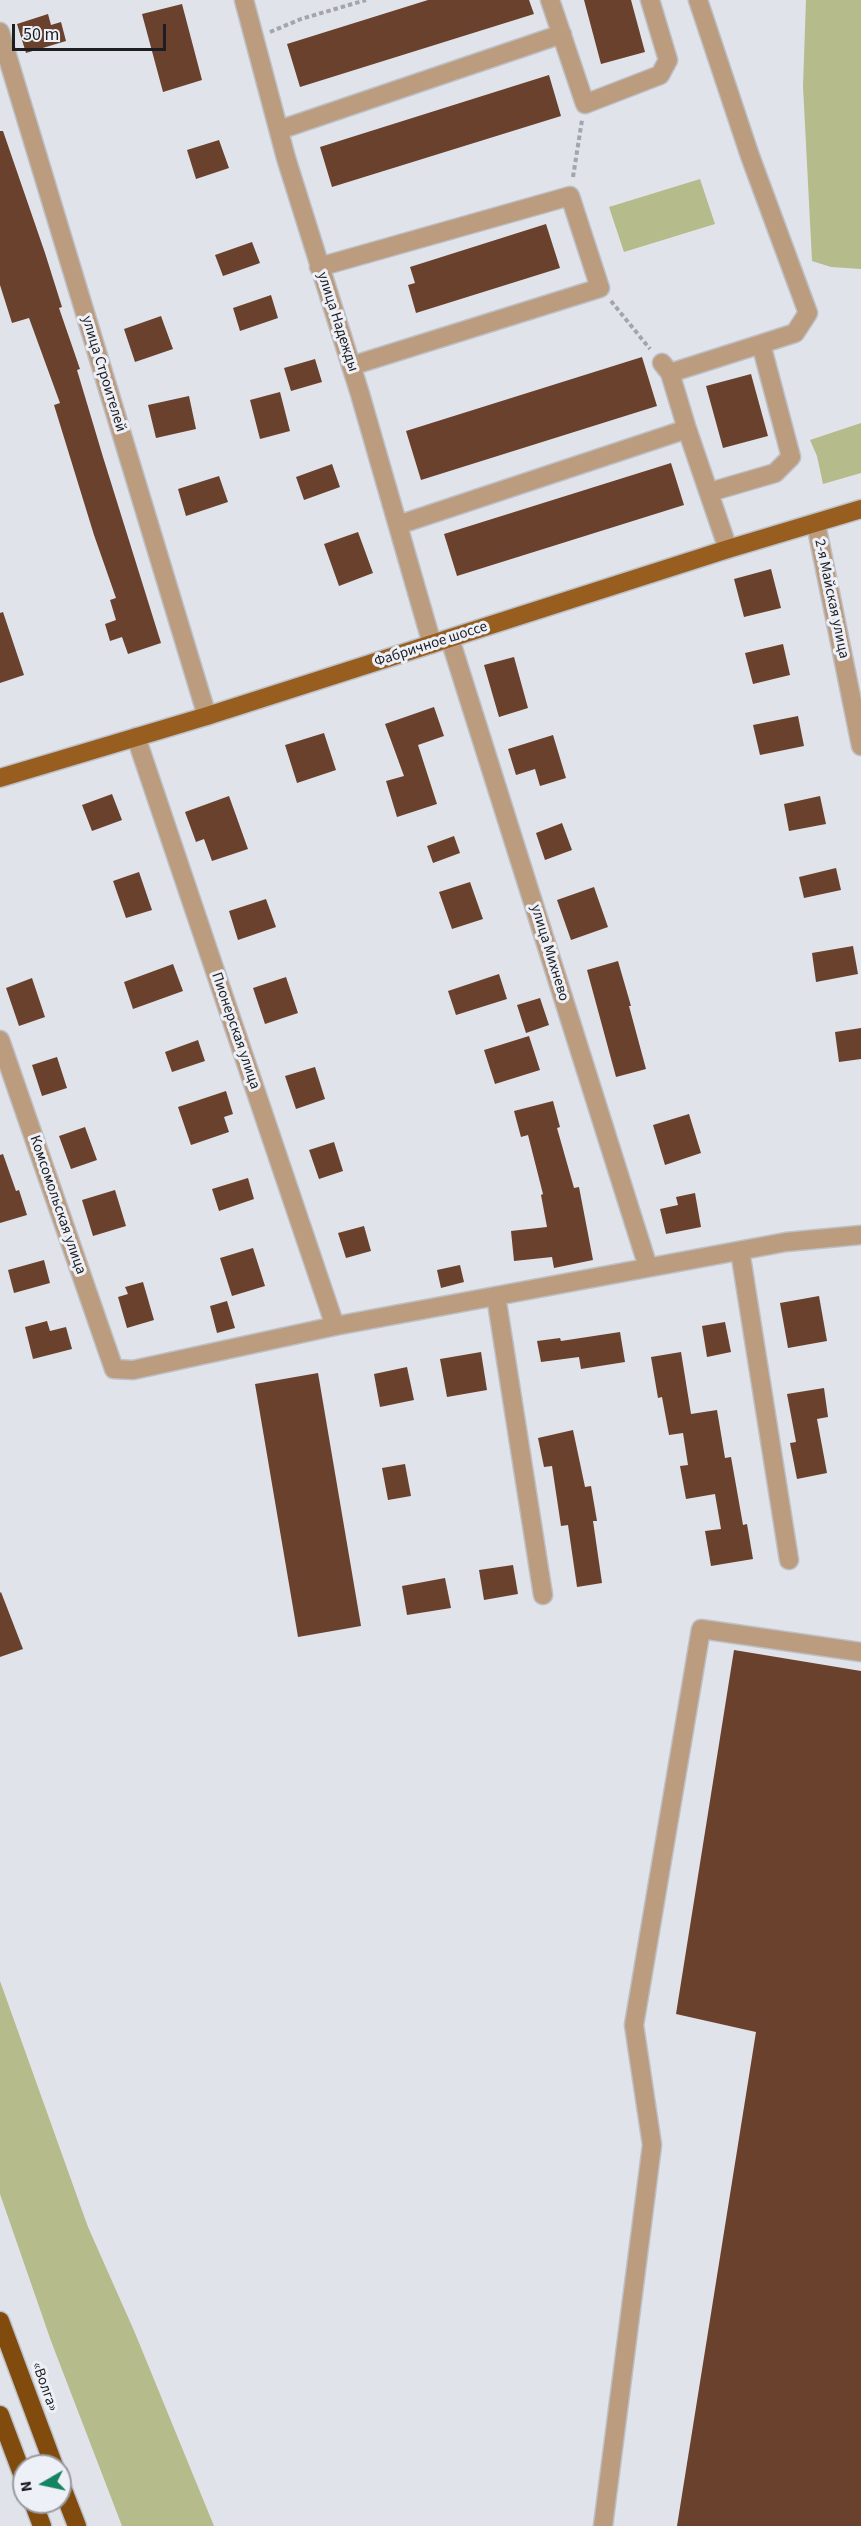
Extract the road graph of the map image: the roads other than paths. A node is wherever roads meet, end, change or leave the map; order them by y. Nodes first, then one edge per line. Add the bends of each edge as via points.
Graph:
1 (244, 0) edge
2 (550, 0) edge
3 (650, 0) edge
4 (698, 0) edge
5 (0, 32) edge
6 (562, 34) junction
7 (279, 130) junction
8 (320, 267) junction
9 (760, 344) junction
10 (351, 366) junction
11 (687, 429) junction
12 (710, 492) junction
13 (861, 509) edge
14 (816, 524) junction
15 (398, 525) junction
16 (728, 549) junction
17 (450, 639) junction
18 (432, 644) junction
19 (207, 716) junction
20 (136, 737) junction
21 (861, 746) edge
22 (0, 778) edge
23 (0, 1040) edge
24 (861, 1235) edge
25 (740, 1251) junction
26 (648, 1267) junction
27 (496, 1296) junction
28 (335, 1326) junction
29 (789, 1560) dead end
30 (543, 1594) dead end
31 (861, 1652) edge
32 (0, 2321) edge
33 (0, 2415) edge
34 (15, 2454) edge
35 (50, 2454) edge
36 (603, 2526) edge

1 - 7 street, улица Надежды
2 - 6 street
3 - 6 street via 668,60 660,75 585,104
4 - 9 street via 808,313 795,333
5 - 19 street, улица Строителей
6 - 7 street
7 - 8 street, улица Надежды
8 - 10 street, улица Надежды
8 - 10 street via 570,196 600,288
9 - 11 street via 666,368
9 - 12 street via 791,457 775,473
10 - 15 street, улица Надежды
11 - 12 street
11 - 15 street
12 - 16 street
13 - 14 main road, Фабричное шоссе
14 - 16 main road, Фабричное шоссе
14 - 21 street, 2-я Майская улица
15 - 18 street, улица Надежды
16 - 17 main road, Фабричное шоссе
17 - 18 main road, Фабричное шоссе
17 - 26 street, улица Михнево
18 - 19 main road, Фабричное шоссе
19 - 20 main road, Фабричное шоссе
20 - 22 main road, Фабричное шоссе
20 - 28 street, Пионерская улица
23 - 28 street, Комсомольская улица via 114,1369 133,1370
24 - 25 street
25 - 26 street
25 - 29 street
26 - 27 street
27 - 28 street
27 - 30 street
31 - 36 street via 701,1629 634,2025 652,2145
32 - 35 highway, «Волга»
33 - 34 highway

